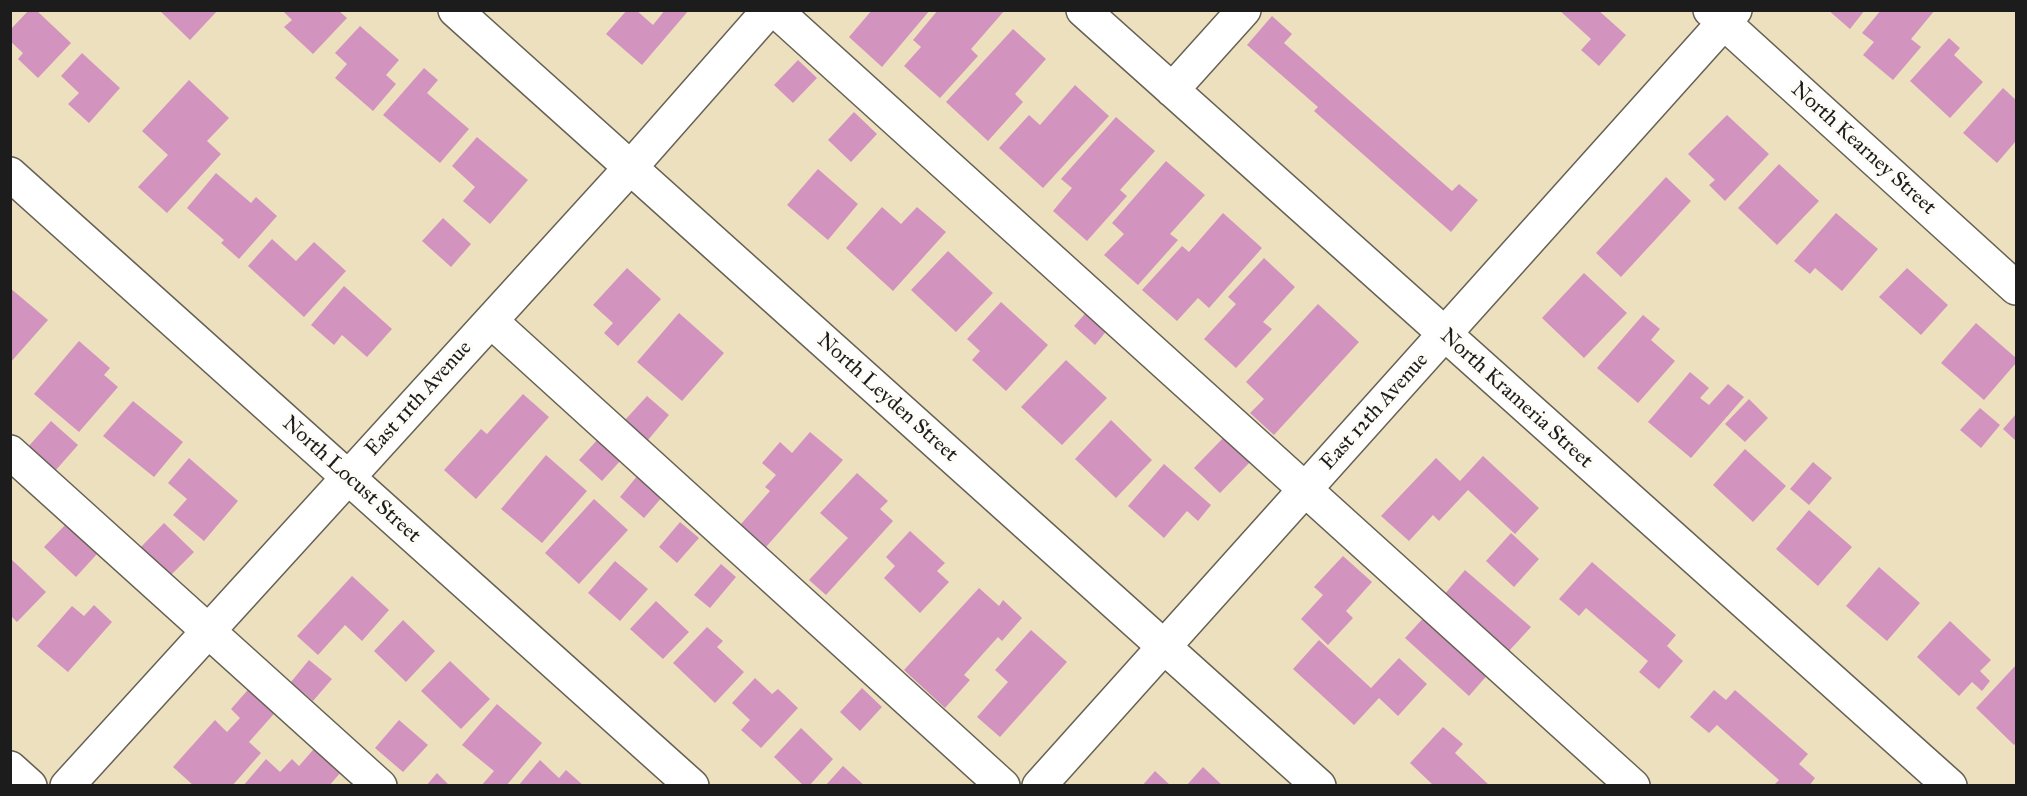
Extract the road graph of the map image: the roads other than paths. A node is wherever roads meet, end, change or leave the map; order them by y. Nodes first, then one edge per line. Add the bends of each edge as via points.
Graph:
1 (455, 10) edge
2 (770, 10) edge
3 (775, 10) edge
4 (1083, 10) edge
5 (1244, 10) edge
6 (1723, 15) edge
7 (1172, 90) junction
8 (630, 168) junction
9 (10, 174) edge
10 (2016, 288) edge
11 (491, 321) junction
12 (1444, 335) junction
13 (10, 452) edge
14 (348, 477) junction
15 (1305, 490) junction
16 (209, 631) junction
17 (1165, 647) junction
18 (10, 768) edge
19 (30, 786) edge
20 (67, 786) edge
21 (380, 786) edge
22 (692, 786) edge
23 (1003, 786) edge
24 (1039, 786) edge
25 (1319, 786) edge
26 (1633, 786) edge
27 (1950, 786) edge

1 - 8 street, North Leyden Street
2 - 8 street, East 11th Avenue
3 - 15 street
4 - 7 street, North Krameria Street
5 - 7 street
6 - 10 street, North Kearney Street
6 - 12 street, East 12th Avenue
7 - 12 street, North Krameria Street
8 - 11 street, East 11th Avenue
8 - 17 street, North Leyden Street
9 - 14 street, North Locust Street
11 - 14 street, East 11th Avenue
11 - 23 street
12 - 15 street, East 12th Avenue
12 - 27 street, North Krameria Street
13 - 16 street
14 - 16 street, East 11th Avenue
14 - 22 street, North Locust Street
15 - 17 street, East 12th Avenue
15 - 26 street
16 - 20 street, East 11th Avenue
16 - 21 street
17 - 24 street, East 12th Avenue
17 - 25 street, North Leyden Street
18 - 19 street

